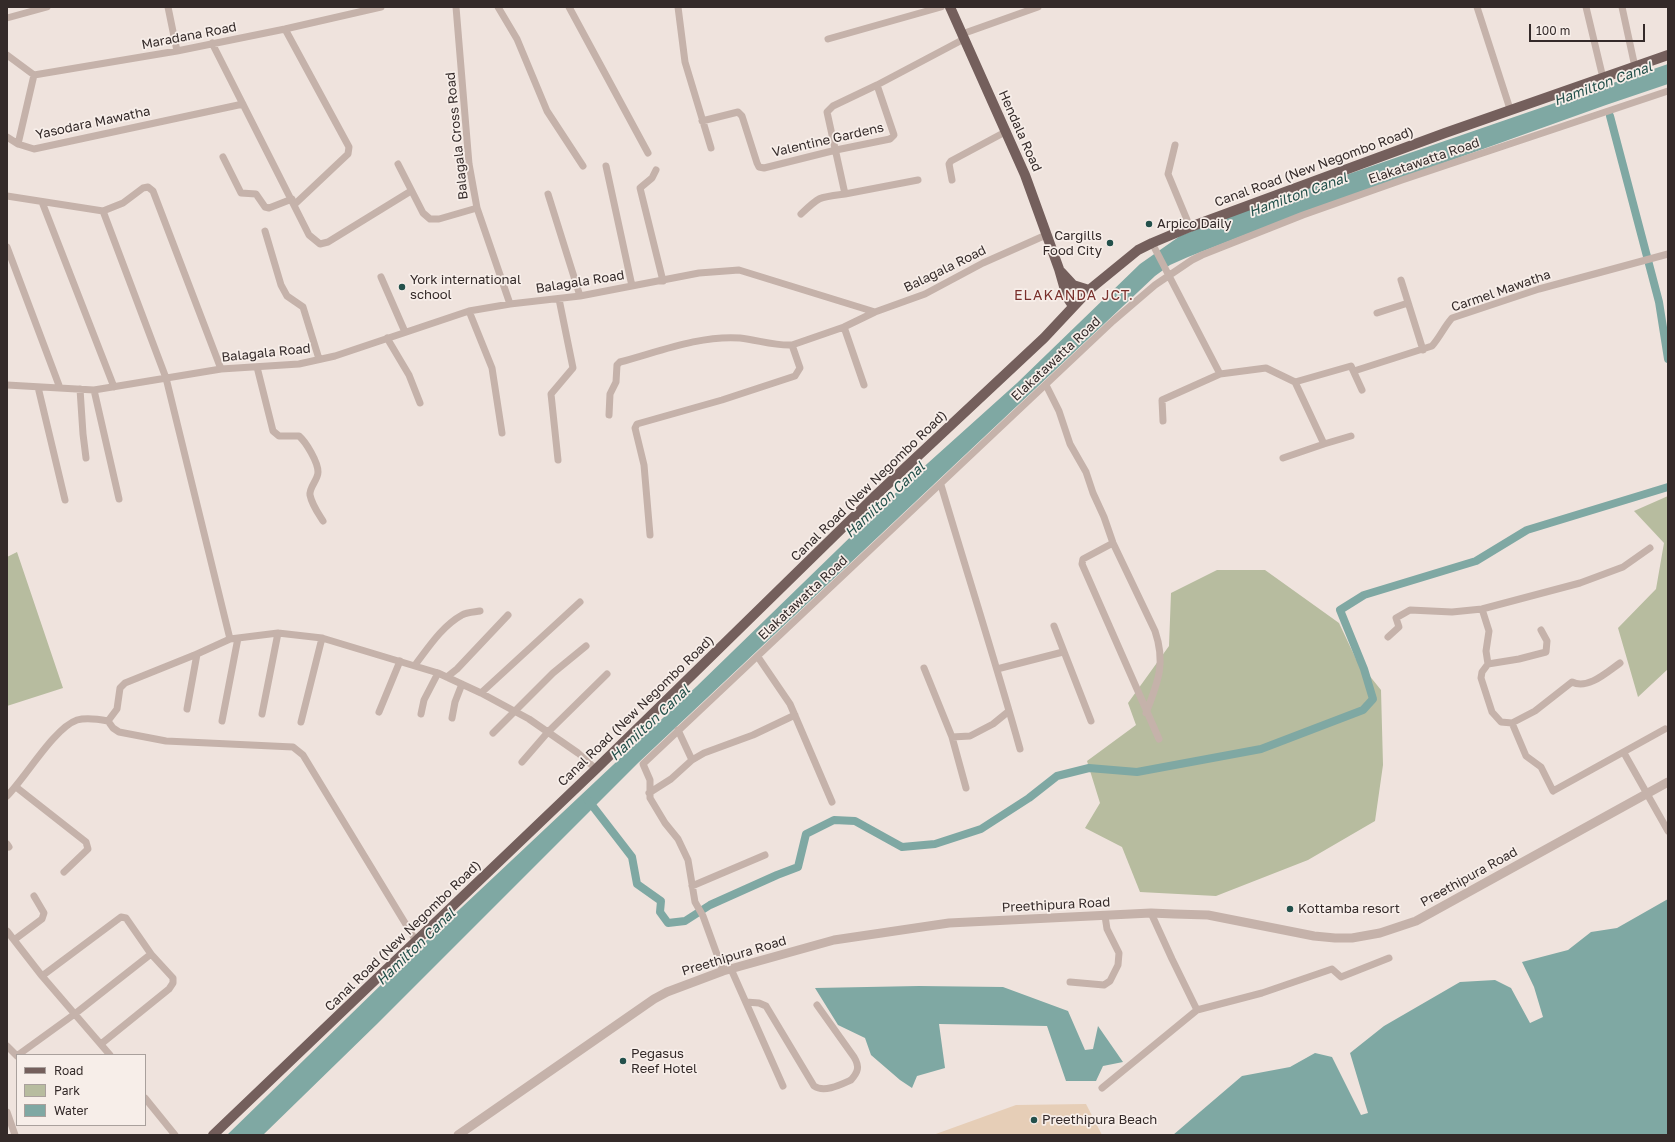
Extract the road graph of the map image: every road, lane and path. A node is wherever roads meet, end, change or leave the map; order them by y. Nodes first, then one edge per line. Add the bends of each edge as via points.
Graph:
1 (47, 7) edge
2 (168, 7) edge
3 (381, 7) edge
4 (456, 7) edge
5 (498, 7) edge
6 (569, 7) edge
7 (678, 7) edge
8 (941, 7) edge
9 (950, 7) edge
10 (1038, 7) edge
11 (1477, 7) edge
12 (1586, 7) edge
13 (1622, 7) edge
14 (7, 18) edge
15 (285, 30) junction
16 (963, 37) junction
17 (828, 38) dead end
18 (212, 43) junction
19 (177, 51) junction
20 (7, 55) edge
21 (1668, 55) edge
22 (1635, 67) junction
23 (34, 75) junction
24 (1603, 78) junction
25 (877, 85) junction
26 (1668, 91) edge
27 (243, 104) junction
28 (1510, 109) junction
29 (702, 121) junction
30 (1007, 131) junction
31 (7, 137) edge
32 (18, 144) junction
33 (1175, 145) dead end
34 (711, 148) dead end
35 (836, 150) junction
36 (648, 153) dead end
37 (223, 157) dead end
38 (398, 164) dead end
39 (583, 166) dead end
40 (606, 166) dead end
41 (656, 170) dead end
42 (918, 180) dead end
43 (952, 180) dead end
44 (411, 191) junction
45 (548, 194) dead end
46 (845, 194) junction
47 (7, 196) edge
48 (42, 202) junction
49 (293, 202) junction
50 (477, 208) junction
51 (103, 211) junction
52 (801, 214) dead end
53 (1190, 227) junction
54 (265, 231) dead end
55 (1046, 235) junction
56 (1154, 246) junction
57 (7, 247) edge
58 (1668, 254) edge
59 (1059, 269) junction
60 (1169, 273) junction
61 (381, 277) dead end
62 (1401, 280) dead end
63 (663, 281) junction
64 (632, 286) junction
65 (1089, 290) junction
66 (580, 296) junction
67 (559, 299) junction
68 (1408, 303) junction
69 (510, 304) junction
70 (1073, 306) junction
71 (469, 311) junction
72 (875, 312) junction
73 (1376, 313) dead end
74 (844, 327) junction
75 (405, 332) junction
76 (387, 338) junction
77 (792, 346) junction
78 (1423, 350) junction
79 (319, 359) junction
80 (257, 367) junction
81 (221, 370) junction
82 (1354, 371) junction
83 (1220, 374) junction
84 (166, 378) junction
85 (1295, 382) junction
86 (7, 385) edge
87 (864, 385) dead end
88 (1046, 385) junction
89 (38, 386) junction
90 (114, 387) junction
91 (60, 388) junction
92 (80, 389) junction
93 (94, 390) junction
94 (1362, 390) dead end
95 (420, 403) dead end
96 (609, 415) dead end
97 (1163, 421) dead end
98 (502, 433) dead end
99 (1351, 436) dead end
100 (1324, 444) junction
101 (86, 458) dead end
102 (1283, 458) dead end
103 (558, 460) dead end
104 (941, 484) junction
105 (119, 499) dead end
106 (65, 500) dead end
107 (323, 521) dead end
108 (650, 535) dead end
109 (1113, 543) junction
110 (1650, 548) dead end
111 (580, 602) dead end
112 (1482, 609) junction
113 (480, 611) dead end
114 (508, 615) dead end
115 (1054, 626) dead end
116 (1541, 630) dead end
117 (278, 633) junction
118 (1388, 637) dead end
119 (234, 638) junction
120 (322, 638) junction
121 (586, 646) dead end
122 (1063, 652) junction
123 (197, 654) junction
124 (758, 657) junction
125 (400, 661) junction
126 (1488, 664) junction
127 (1620, 664) dead end
128 (415, 665) junction
129 (924, 668) dead end
130 (997, 669) junction
131 (438, 673) junction
132 (607, 674) dead end
133 (448, 677) junction
134 (462, 684) junction
135 (481, 693) junction
136 (187, 709) dead end
137 (514, 711) junction
138 (1009, 711) junction
139 (379, 712) dead end
140 (1146, 713) junction
141 (262, 714) dead end
142 (421, 714) dead end
143 (795, 715) junction
144 (452, 718) dead end
145 (108, 721) junction
146 (1091, 721) dead end
147 (222, 722) dead end
148 (301, 722) dead end
149 (1512, 723) junction
150 (1665, 729) dead end
151 (678, 730) junction
152 (548, 732) junction
153 (493, 733) dead end
154 (952, 737) junction
155 (1159, 739) dead end
156 (1020, 749) dead end
157 (1624, 753) junction
158 (692, 760) junction
159 (522, 762) dead end
160 (596, 769) junction
161 (1668, 782) edge
162 (16, 787) junction
163 (966, 788) dead end
164 (649, 793) junction
165 (1647, 793) junction
166 (7, 796) edge
167 (832, 802) dead end
168 (1668, 831) edge
169 (765, 855) dead end
170 (64, 872) dead end
171 (692, 886) junction
172 (34, 896) dead end
173 (1151, 913) junction
174 (1105, 916) junction
175 (7, 931) edge
176 (14, 940) junction
177 (416, 941) junction
178 (150, 954) junction
179 (1389, 958) dead end
180 (727, 970) junction
181 (42, 976) junction
182 (1070, 982) dead end
183 (746, 1002) junction
184 (817, 1005) dead end
185 (1197, 1010) junction
186 (76, 1013) junction
187 (101, 1044) junction
188 (7, 1046) edge
189 (20, 1054) edge
190 (106, 1054) edge
191 (16, 1055) edge
192 (783, 1086) dead end
193 (1102, 1088) dead end
194 (146, 1099) edge
195 (7, 1112) edge
196 (15, 1135) edge
197 (175, 1135) edge
198 (213, 1135) edge
199 (458, 1135) edge

1 - 14 street
2 - 19 street
3 - 15 street, Maradana Road
4 - 50 street, Balagala Cross Road via 469,164
5 - 39 street via 517,39 547,111
6 - 36 street
7 - 29 street via 685,62
8 - 17 street
9 - 16 main road, Hendala Road
10 - 16 street
11 - 28 street
12 - 24 street
13 - 22 street
15 - 18 street, Maradana Road
15 - 49 street via 349,147 348,154
16 - 25 street
16 - 30 main road, Hendala Road
18 - 19 street, Maradana Road
18 - 27 street
19 - 23 street, Maradana Road
20 - 23 street
21 - 22 main road, Canal Road (New Negombo Road)
22 - 24 main road, Canal Road (New Negombo Road)
23 - 32 street, Yasodara Mawatha
24 - 28 main road, Canal Road (New Negombo Road)
25 - 35 street via 833,106 827,112
25 - 35 street, Valentine Gardens via 894,135 892,138
26 - 60 street, Elakatawatta Road via 1303,215 1202,255
27 - 32 street, Yasodara Mawatha via 34,149
27 - 49 street
28 - 53 main road, Canal Road (New Negombo Road)
29 - 34 street
29 - 35 street, Valentine Gardens via 738,112 742,116 757,163 764,168
30 - 43 street via 951,161 949,164
30 - 55 main road, Hendala Road
31 - 32 street
33 - 53 street via 1168,174
35 - 46 street
37 - 49 street via 241,193 256,194 265,207 269,208
38 - 44 street
40 - 64 street
41 - 63 street via 652,178 640,188 640,192
42 - 46 street
44 - 49 street via 328,242 320,244 309,235
44 - 50 street via 422,213 430,219 439,219
45 - 66 street
46 - 52 street via 817,199
47 - 48 street
48 - 51 street
48 - 90 street
50 - 69 street, Balagala Cross Road
51 - 81 street via 122,203 143,188 153,191
51 - 84 street
53 - 56 main road, Canal Road (New Negombo Road)
54 - 79 street via 281,285 287,296 303,308
55 - 59 main road, Hendala Road
55 - 72 street, Balagala Road via 983,263 925,294
56 - 60 street
56 - 65 main road, Canal Road (New Negombo Road) via 1138,250
57 - 91 street
58 - 78 street, Carmel Mawatha via 1539,289 1452,318 1444,326 1439,339
59 - 65 main road, Hendala Road via 1073,285
59 - 70 main road, Hendala Road via 1067,297
60 - 83 street
60 - 88 street, Elakatawatta Road
61 - 75 street
62 - 68 street
63 - 64 street, Balagala Road
63 - 72 street, Balagala Road via 699,273 739,270
64 - 66 street, Balagala Road
65 - 70 main road, Canal Road (New Negombo Road)
66 - 67 street, Balagala Road
67 - 69 street, Balagala Road
67 - 103 street via 573,368 551,394
68 - 73 street
68 - 78 street
69 - 71 street, Balagala Road
70 - 160 main road, Canal Road (New Negombo Road) via 1044,338 874,497
71 - 75 street, Balagala Road
71 - 98 street via 492,368
72 - 74 street
74 - 77 street
74 - 87 street
75 - 76 street, Balagala Road
76 - 79 street, Balagala Road
76 - 95 street via 409,375
77 - 96 street via 740,338 702,340 620,362 617,365 616,382 610,394
77 - 108 street via 800,368 794,376 637,424 635,428 644,465
78 - 82 street, Carmel Mawatha
79 - 80 street, Balagala Road via 299,364
80 - 81 street, Balagala Road
80 - 107 street via 273,431 279,436 299,436 312,454 318,472 310,494
81 - 84 street, Balagala Road
82 - 85 street via 1351,366
82 - 94 street
83 - 85 street via 1266,368
83 - 97 street via 1162,400
84 - 90 street, Balagala Road
84 - 119 street
85 - 100 street
86 - 89 street, Balagala Road
88 - 104 street, Elakatawatta Road
88 - 109 street via 1070,444 1086,472
89 - 91 street, Balagala Road
89 - 106 street
90 - 93 street, Balagala Road
91 - 92 street, Balagala Road
92 - 93 street, Balagala Road
92 - 101 street
93 - 105 street
99 - 100 street
100 - 102 street
104 - 124 street, Elakatawatta Road
104 - 130 street
109 - 140 street via 1160,646 1158,683
109 - 140 street via 1083,559 1082,564
110 - 112 street via 1623,566 1580,583
111 - 135 street
112 - 118 street via 1452,612 1410,610 1396,618 1399,627
112 - 126 street via 1488,631
113 - 128 street via 463,615 451,624 437,636
114 - 133 street
115 - 122 street
116 - 126 street via 1547,641 1546,652
117 - 119 street
117 - 120 street
117 - 141 street
119 - 123 street
119 - 147 street
120 - 125 street
120 - 148 street
121 - 137 street
122 - 130 street
122 - 146 street
123 - 136 street
123 - 145 street via 125,683 120,688 117,709
124 - 143 street
124 - 151 street, Elakatawatta Road
125 - 128 street
125 - 139 street
126 - 149 street via 1481,678 1492,712 1501,722
127 - 149 street via 1592,682 1577,685 1572,682 1535,711
128 - 131 street
129 - 154 street
130 - 138 street
131 - 133 street
131 - 142 street via 424,700
132 - 152 street
133 - 134 street
134 - 135 street
134 - 144 street
135 - 137 street
137 - 152 street
137 - 153 street
138 - 154 street via 993,724 970,736
138 - 156 street
140 - 155 street
143 - 158 street
143 - 167 street
145 - 162 street via 92,718 77,720 59,732
145 - 177 street via 119,732 166,741 293,747 303,755
149 - 157 street via 1526,756 1541,767 1553,791
150 - 157 street
151 - 158 street
151 - 164 street, Elakatawatta Road via 643,764 650,780
152 - 159 street
152 - 160 street
154 - 163 street
157 - 165 street
158 - 164 street via 671,779
160 - 177 main road, Canal Road (New Negombo Road)
161 - 165 street, Preethipura Road
162 - 166 street
162 - 170 street via 86,842 88,849
164 - 171 street via 652,803 678,839 688,860
165 - 168 street
165 - 173 street, Preethipura Road via 1416,921 1380,933 1334,938 1208,915
169 - 171 street
171 - 180 street via 695,902
172 - 176 street via 44,913 42,919
173 - 174 street, Preethipura Road
173 - 185 street
174 - 180 street, Preethipura Road via 949,923 834,940
174 - 182 street via 1107,929 1119,953 1118,965 1110,981 1104,985
175 - 176 street
176 - 181 street
177 - 198 main road, Canal Road (New Negombo Road)
178 - 181 street via 126,918 121,917
178 - 186 street
178 - 187 street via 173,978 173,983
179 - 185 street via 1341,977 1332,969 1262,993
180 - 183 street
180 - 199 street, Preethipura Road via 654,999
181 - 186 street
183 - 184 street via 766,1006 814,1086 823,1089 851,1080 858,1068 854,1057
183 - 192 street
185 - 193 street
186 - 187 street
186 - 189 street
187 - 190 street
188 - 191 street
194 - 197 street
195 - 196 street

